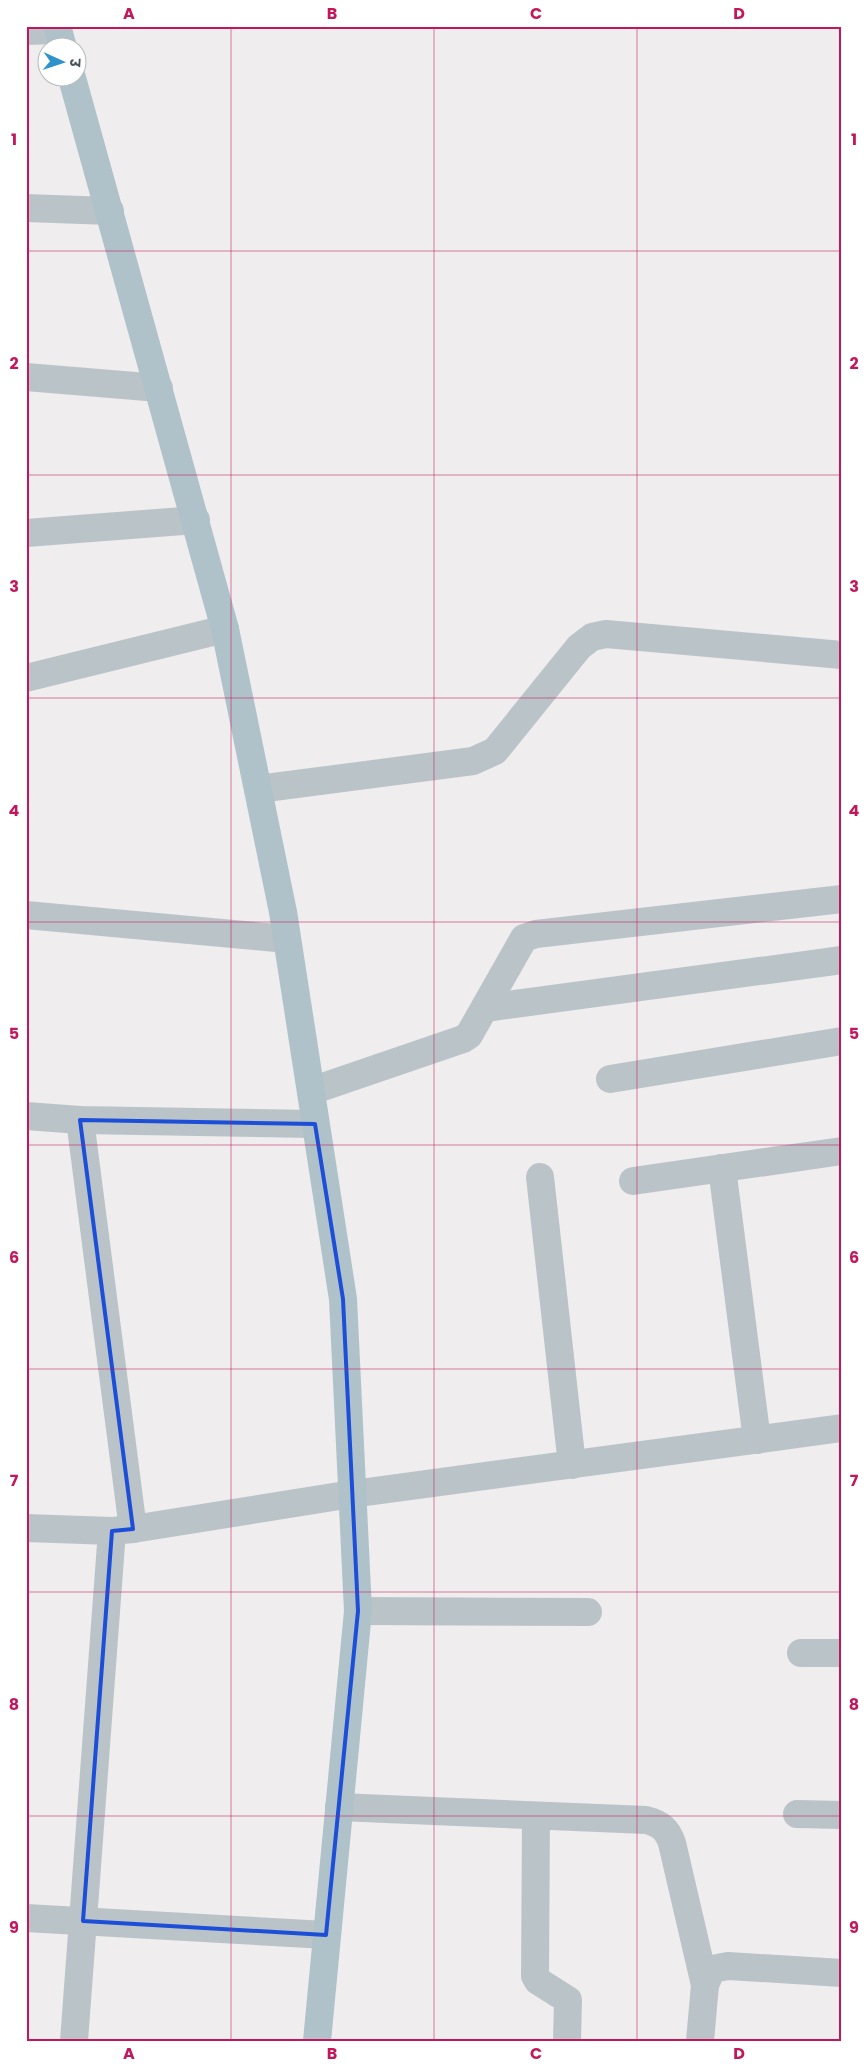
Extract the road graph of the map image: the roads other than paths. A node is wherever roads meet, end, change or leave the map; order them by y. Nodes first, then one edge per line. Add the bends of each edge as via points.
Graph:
1 (26, 31) edge
2 (60, 35) edge
3 (75, 88) edge
4 (26, 208) edge
5 (110, 211) junction
6 (26, 378) edge
7 (159, 388) junction
8 (196, 520) junction
9 (26, 533) edge
10 (225, 629) junction
11 (842, 655) edge
12 (26, 678) edge
13 (258, 789) junction
14 (842, 899) edge
15 (26, 915) edge
16 (287, 939) junction
17 (842, 960) edge
18 (485, 1008) junction
19 (842, 1041) edge
20 (610, 1079) dead end
21 (311, 1091) junction
22 (26, 1116) edge
23 (80, 1120) junction
24 (316, 1124) junction
25 (842, 1151) edge
26 (722, 1168) junction
27 (540, 1177) dead end
28 (633, 1181) dead end
29 (842, 1428) edge
30 (756, 1440) junction
31 (572, 1465) junction
32 (352, 1494) junction
33 (26, 1528) edge
34 (122, 1530) junction
35 (358, 1610) junction
36 (588, 1612) dead end
37 (801, 1653) dead end
38 (842, 1653) edge
39 (338, 1807) junction
40 (797, 1814) dead end
41 (842, 1815) edge
42 (536, 1816) junction
43 (26, 1918) edge
44 (84, 1921) junction
45 (326, 1934) junction
46 (842, 1973) edge
47 (705, 1985) junction
48 (74, 2041) edge
49 (317, 2041) edge
50 (567, 2041) edge
51 (700, 2041) edge

1 - 2 street
3 - 5 main road
4 - 5 street
5 - 7 main road
6 - 7 street
7 - 8 main road
8 - 9 street
8 - 10 main road
10 - 12 street
10 - 13 main road
11 - 13 street via 606,634 592,637 579,647 495,751 486,757
13 - 16 main road
14 - 18 street via 530,936 520,942
15 - 16 street
16 - 21 main road
17 - 18 street
18 - 21 street via 473,1030 463,1039
19 - 20 street
21 - 24 main road
22 - 23 street
23 - 24 street
23 - 34 street
24 - 32 main road via 343,1299
25 - 26 street
26 - 28 street
26 - 30 street
27 - 31 street
29 - 30 street
30 - 31 street
31 - 32 street
32 - 34 street
32 - 35 main road
33 - 34 street
34 - 44 street
35 - 36 street
35 - 39 main road
37 - 38 street
39 - 42 street
39 - 45 main road
40 - 41 street
42 - 47 street via 646,1820 664,1827 672,1844
42 - 50 street via 535,1976 568,2000
43 - 44 street
44 - 45 street
44 - 48 street
45 - 49 main road
46 - 47 street via 719,1966 712,1969
47 - 51 street

